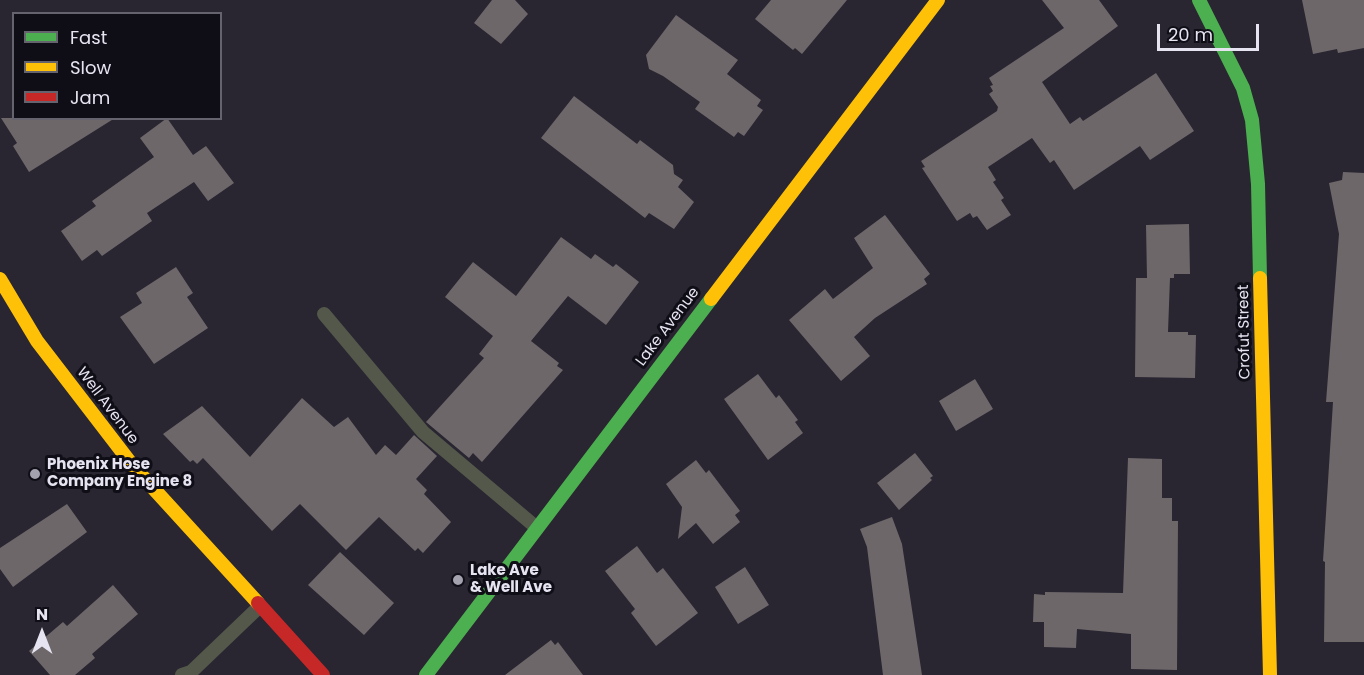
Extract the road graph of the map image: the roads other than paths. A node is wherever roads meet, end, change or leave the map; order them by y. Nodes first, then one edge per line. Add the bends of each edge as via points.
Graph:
1 (938, 0) edge
2 (1199, 0) edge
3 (0, 279) edge
4 (324, 314) dead end
5 (537, 528) junction
6 (260, 606) junction
7 (182, 675) edge
8 (323, 675) edge
9 (426, 675) edge
10 (1270, 675) edge

1 - 5 street, Lake Avenue
2 - 10 street, Crofut Street via 1243,88 1252,120 1258,184
3 - 6 street, Well Avenue via 37,341 133,466
4 - 5 lane via 423,432
5 - 9 street, Lake Avenue
6 - 7 lane via 191,672
6 - 8 street, Well Avenue

